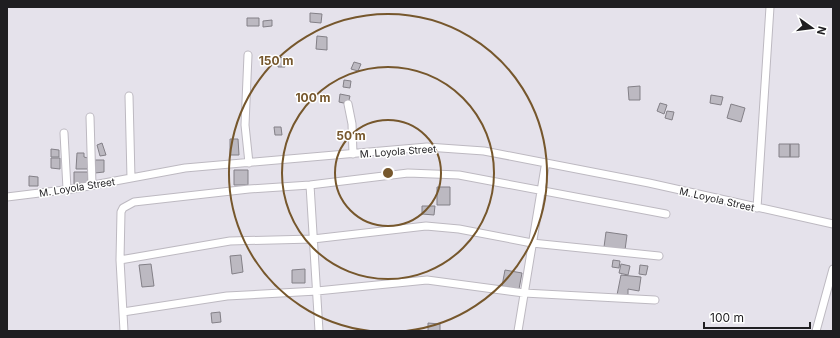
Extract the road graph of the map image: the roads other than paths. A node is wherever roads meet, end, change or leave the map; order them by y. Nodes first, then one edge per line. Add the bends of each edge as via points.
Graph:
1 (770, 7) edge
2 (248, 55) dead end
3 (129, 96) dead end
4 (348, 104) dead end
5 (90, 117) dead end
6 (64, 133) dead end
7 (353, 154) junction
8 (249, 163) junction
9 (545, 167) dead end
10 (131, 178) junction
11 (92, 185) junction
12 (310, 185) junction
13 (66, 189) junction
14 (541, 190) junction
15 (7, 197) edge
16 (757, 208) junction
17 (666, 214) dead end
18 (833, 224) edge
19 (313, 239) junction
20 (532, 243) junction
21 (659, 256) dead end
22 (120, 260) junction
23 (833, 269) edge
24 (317, 291) junction
25 (524, 293) junction
26 (655, 300) dead end
27 (123, 312) junction
28 (124, 331) edge
29 (319, 331) edge
30 (518, 331) edge
31 (816, 331) edge

1 - 16 street
2 - 8 street via 245,124
3 - 10 street
4 - 7 street
5 - 11 street
6 - 13 street
7 - 8 street, M. Loyola Street
7 - 16 street, M. Loyola Street via 427,147 484,151 649,183
8 - 10 street, M. Loyola Street via 185,168
9 - 14 street
10 - 11 street, M. Loyola Street
11 - 13 street, M. Loyola Street
12 - 14 street via 408,173 459,175
12 - 19 street
12 - 22 street via 134,202 121,212
13 - 15 street, M. Loyola Street
14 - 17 street
14 - 20 street
16 - 18 street, M. Loyola Street
19 - 20 street via 426,226 459,229
19 - 22 street via 230,241
19 - 24 street
20 - 21 street
20 - 25 street
22 - 27 street
23 - 31 street
24 - 25 street via 427,280
24 - 27 street via 227,296
24 - 29 street
25 - 26 street
25 - 30 street
27 - 28 street

